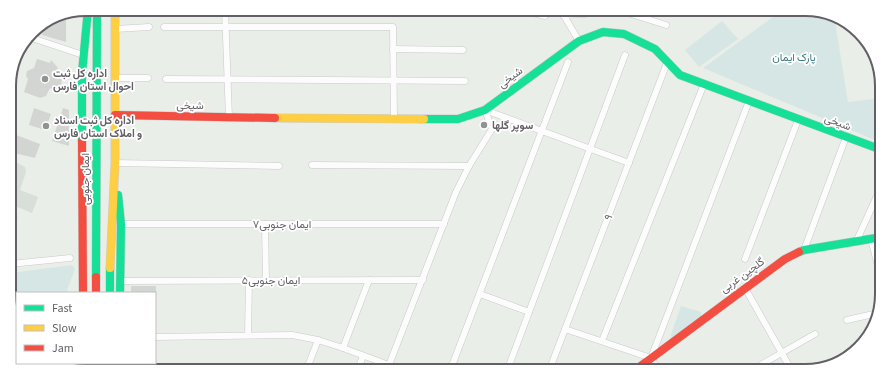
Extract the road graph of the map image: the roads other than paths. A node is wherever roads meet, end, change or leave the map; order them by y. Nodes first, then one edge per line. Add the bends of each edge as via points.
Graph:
1 (87, 16) edge
2 (97, 16) edge
3 (115, 16) edge
4 (225, 16) edge
5 (564, 16) edge
6 (638, 16) edge
7 (666, 25) dead end
8 (150, 27) dead end
9 (164, 27) dead end
10 (226, 27) junction
11 (115, 29) junction
12 (34, 39) edge
13 (579, 41) junction
14 (393, 49) junction
15 (463, 50) dead end
16 (83, 54) junction
17 (625, 55) dead end
18 (568, 62) dead end
19 (667, 63) junction
20 (116, 78) junction
21 (148, 78) dead end
22 (166, 79) dead end
23 (227, 79) junction
24 (394, 80) junction
25 (465, 81) dead end
26 (704, 84) junction
27 (749, 101) junction
28 (485, 110) junction
29 (115, 115) junction
30 (229, 118) junction
31 (394, 119) junction
32 (798, 120) junction
33 (542, 130) junction
34 (846, 137) junction
35 (875, 147) edge
36 (590, 149) junction
37 (115, 163) junction
38 (629, 163) junction
39 (312, 165) dead end
40 (279, 166) dead end
41 (469, 166) junction
42 (875, 200) edge
43 (121, 224) junction
44 (266, 224) junction
45 (444, 224) junction
46 (875, 238) edge
47 (871, 239) junction
48 (856, 242) junction
49 (804, 250) junction
50 (875, 254) edge
51 (70, 258) dead end
52 (745, 259) dead end
53 (16, 263) edge
54 (82, 279) junction
55 (249, 280) junction
56 (266, 280) junction
57 (369, 280) junction
58 (423, 280) junction
59 (120, 281) junction
60 (745, 288) junction
61 (76, 292) edge
62 (83, 292) edge
63 (96, 292) edge
64 (110, 292) edge
65 (120, 292) edge
66 (480, 294) junction
67 (529, 312) junction
68 (872, 314) edge
69 (847, 320) dead end
70 (565, 329) junction
71 (815, 334) dead end
72 (248, 335) junction
73 (156, 337) edge
74 (318, 340) junction
75 (602, 341) junction
76 (343, 348) junction
77 (782, 352) junction
78 (363, 356) junction
79 (651, 358) junction
80 (309, 364) edge
81 (360, 364) edge
82 (387, 364) edge
83 (390, 364) edge
84 (453, 364) edge
85 (510, 364) edge
86 (551, 364) edge
87 (643, 364) edge
88 (655, 364) edge
89 (761, 364) edge
90 (788, 364) edge

1 - 16 main road
2 - 63 main road, ایمان جنوبی
3 - 11 main road
4 - 10 street
5 - 13 street
6 - 7 street
8 - 11 street
9 - 10 street
10 - 14 street via 393,27
10 - 23 street
11 - 20 main road
12 - 16 street
13 - 19 main road, شیخی via 594,34 621,32 656,49
13 - 28 main road, شیخی
14 - 15 street
14 - 24 street
16 - 54 main road
17 - 36 street
18 - 33 street
19 - 26 main road, شیخی via 680,75
19 - 38 street, ۹
20 - 21 street
20 - 29 main road
22 - 23 street
23 - 24 street
23 - 30 street
24 - 25 street
24 - 31 street
26 - 27 main road, شیخی
26 - 75 street
27 - 32 main road, شیخی
27 - 79 street
28 - 31 main road, شیخی via 458,119
28 - 33 street
28 - 41 street via 492,129
29 - 30 main road, شیخی
29 - 37 main road
30 - 31 main road, شیخی
32 - 34 main road, شیخی
32 - 52 street
33 - 36 street
33 - 66 street
34 - 35 main road, شیخی
34 - 49 street
36 - 38 street
36 - 67 street
37 - 40 street
37 - 43 main road
37 - 64 main road
38 - 70 street, ۹
39 - 41 street
41 - 45 street
42 - 48 street
43 - 44 street, ایمان جنوبی۷
43 - 59 main road
44 - 45 street, ایمان جنوبی۷
44 - 56 street
45 - 58 street
46 - 47 main road, گلچین غربی
47 - 48 main road, گلچین غربی
47 - 50 street
48 - 49 main road, گلچین غربی
49 - 60 main road, گلچین غربی
51 - 53 street
54 - 61 main road
54 - 62 main road
55 - 56 street, ایمان جنوبی۵
55 - 59 street, ایمان جنوبی۵
55 - 72 street
56 - 57 street, ایمان جنوبی۵
57 - 58 street, ایمان جنوبی۵
57 - 76 street
58 - 83 street
59 - 65 main road
60 - 77 street
60 - 79 main road, گلچین غربی
66 - 67 street
66 - 84 street
67 - 85 street
68 - 69 street
70 - 75 street
70 - 86 street, ۹
71 - 77 street
72 - 73 street
72 - 74 street via 292,335
74 - 76 street
74 - 80 street
75 - 79 street
76 - 78 street
77 - 89 street
77 - 90 street
78 - 81 street
78 - 82 street
79 - 87 main road, گلچین غربی
79 - 88 street

